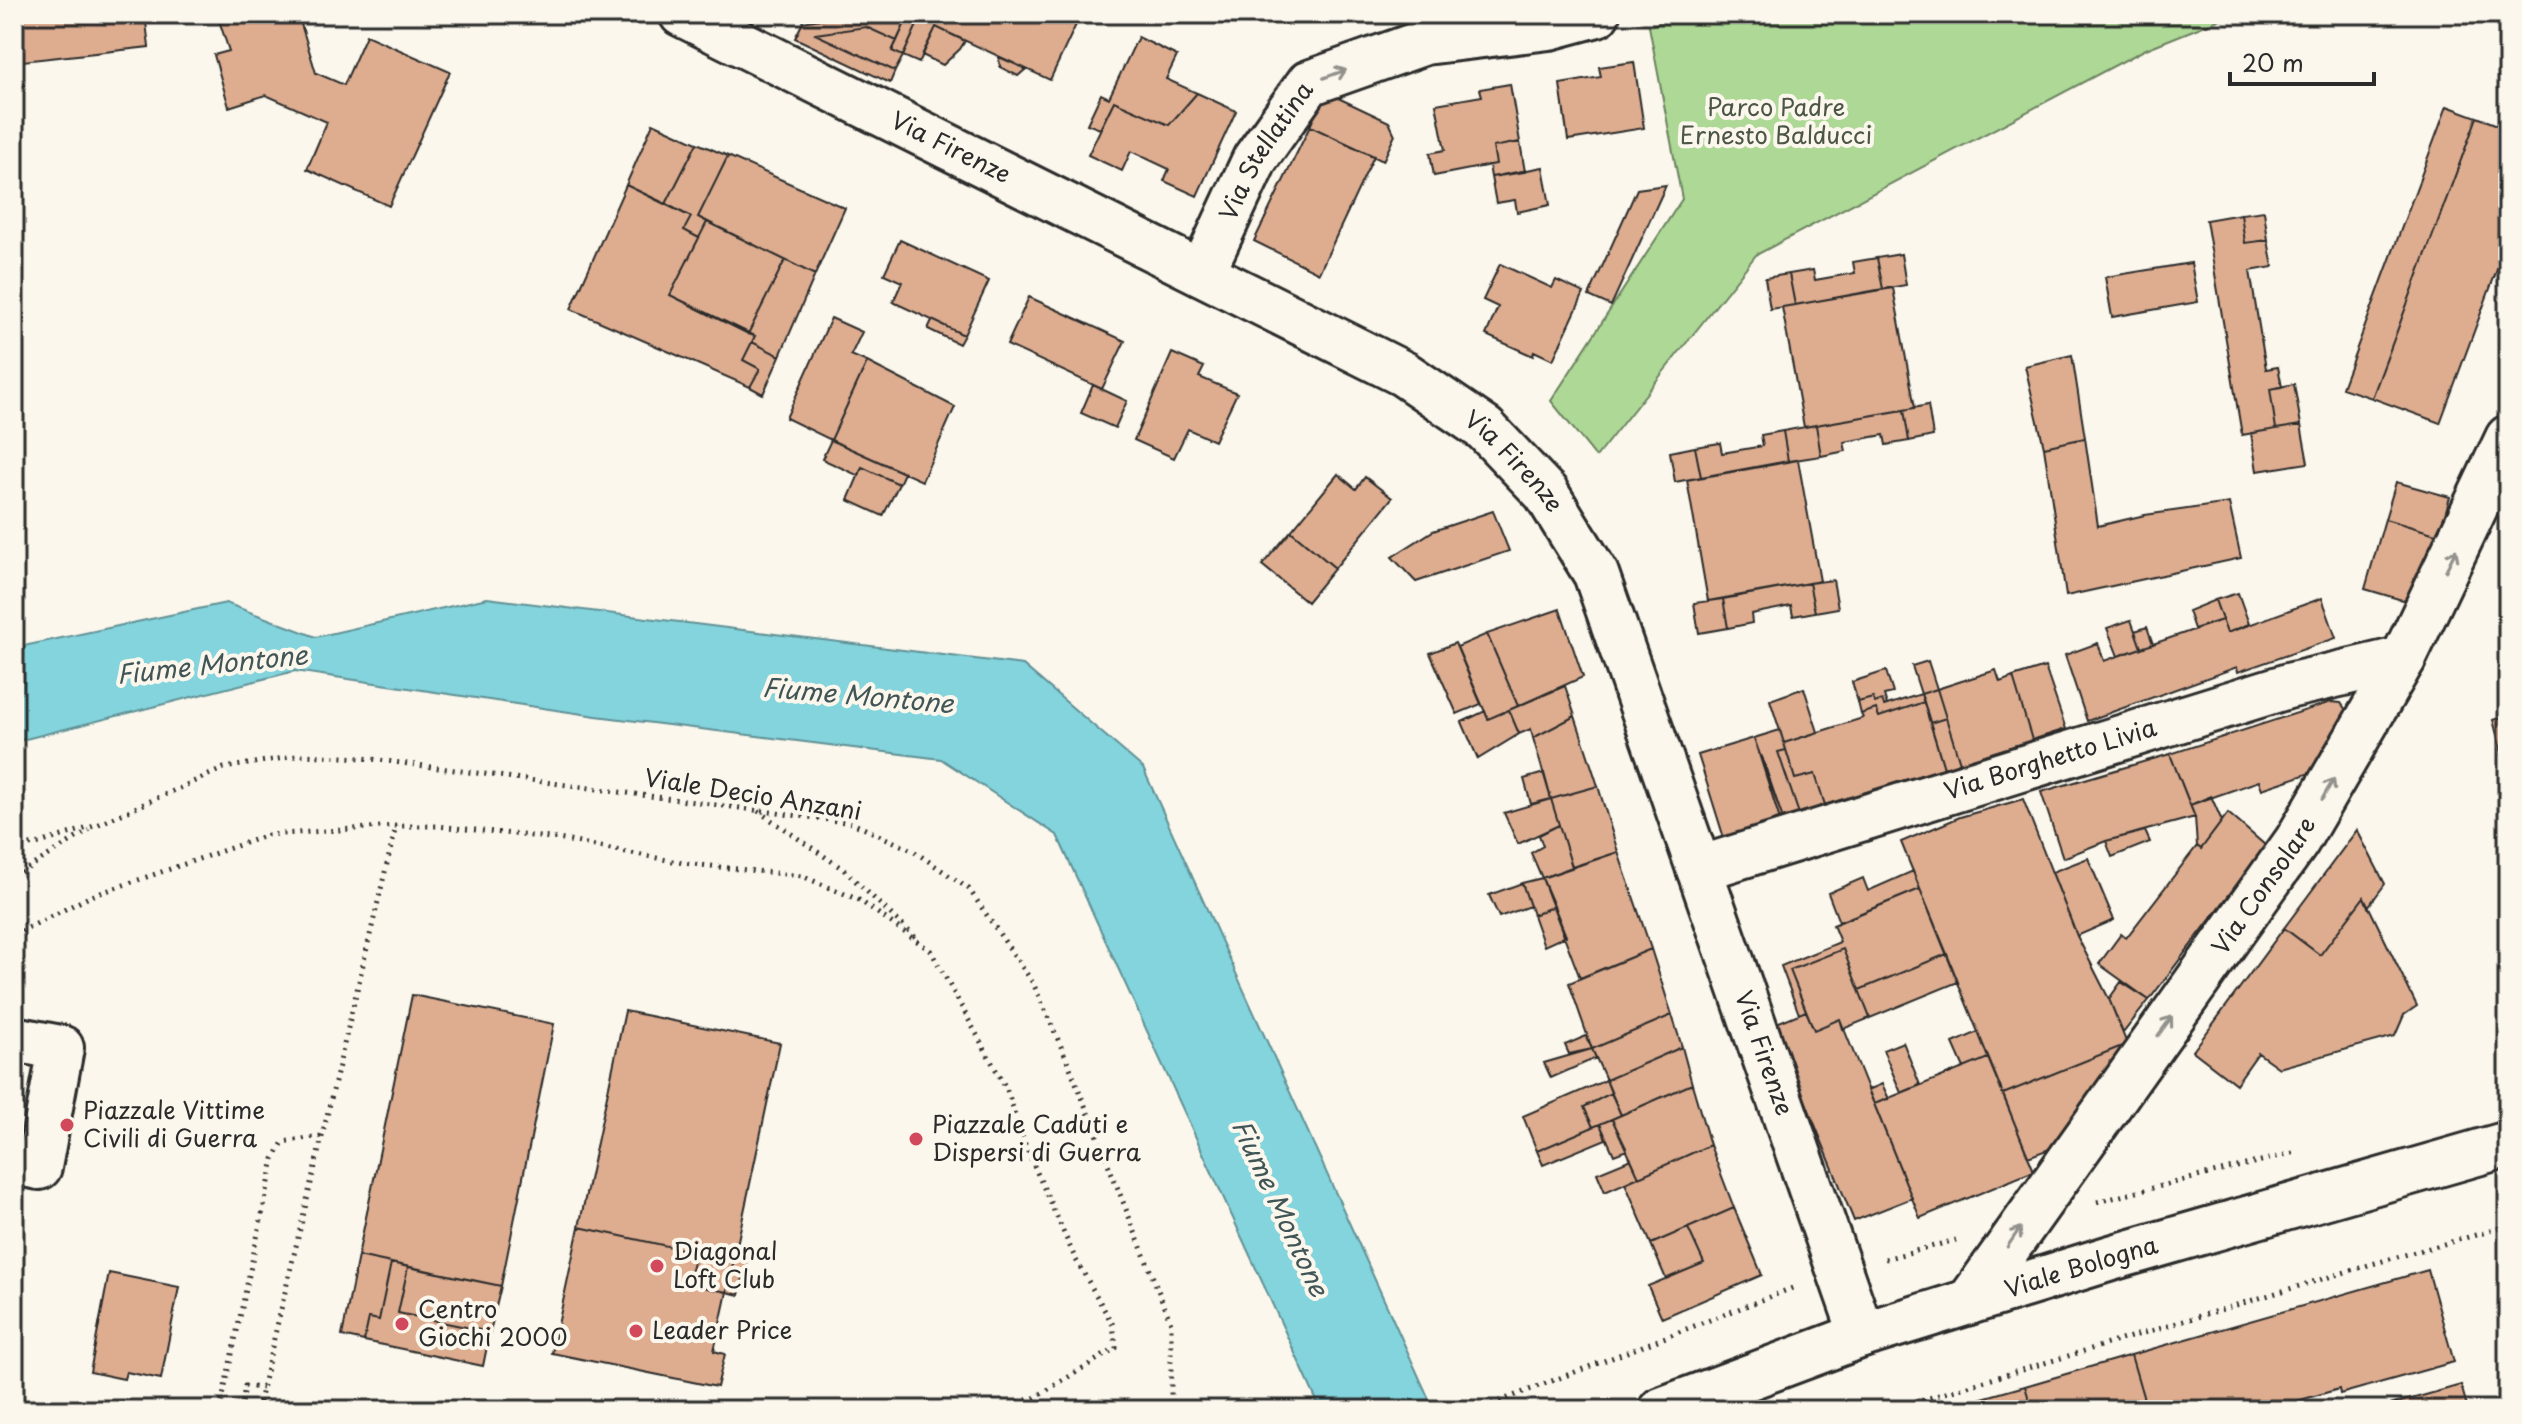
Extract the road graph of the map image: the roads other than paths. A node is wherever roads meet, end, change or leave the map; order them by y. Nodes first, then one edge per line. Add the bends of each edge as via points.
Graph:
1 (682, 14) edge
2 (1597, 14) edge
3 (1202, 273) junction
4 (2508, 438) edge
5 (2403, 659) junction
6 (1699, 869) junction
7 (14, 1039) edge
8 (2508, 1144) edge
9 (14, 1162) edge
10 (1969, 1302) junction
11 (1862, 1335) junction
12 (1662, 1410) edge

1 - 3 main road, Via Firenze
3 -> 2 main road, Via Stellatina via 1255,159 1309,83 1425,42 1549,27
3 - 6 main road, Via Firenze via 1404,374 1485,429 1546,493 1596,574
5 -> 4 main road, Via Consolare
5 - 6 main road, Via Borghetto Livia via 2288,686
10 -> 5 main road, Via Consolare via 2297,841
6 - 11 main road, Via Firenze
7 - 9 main road via 61,1048 39,1167
8 - 10 main road, Viale Bologna
10 - 11 main road, Viale Bologna
11 - 12 main road, Viale Bologna

